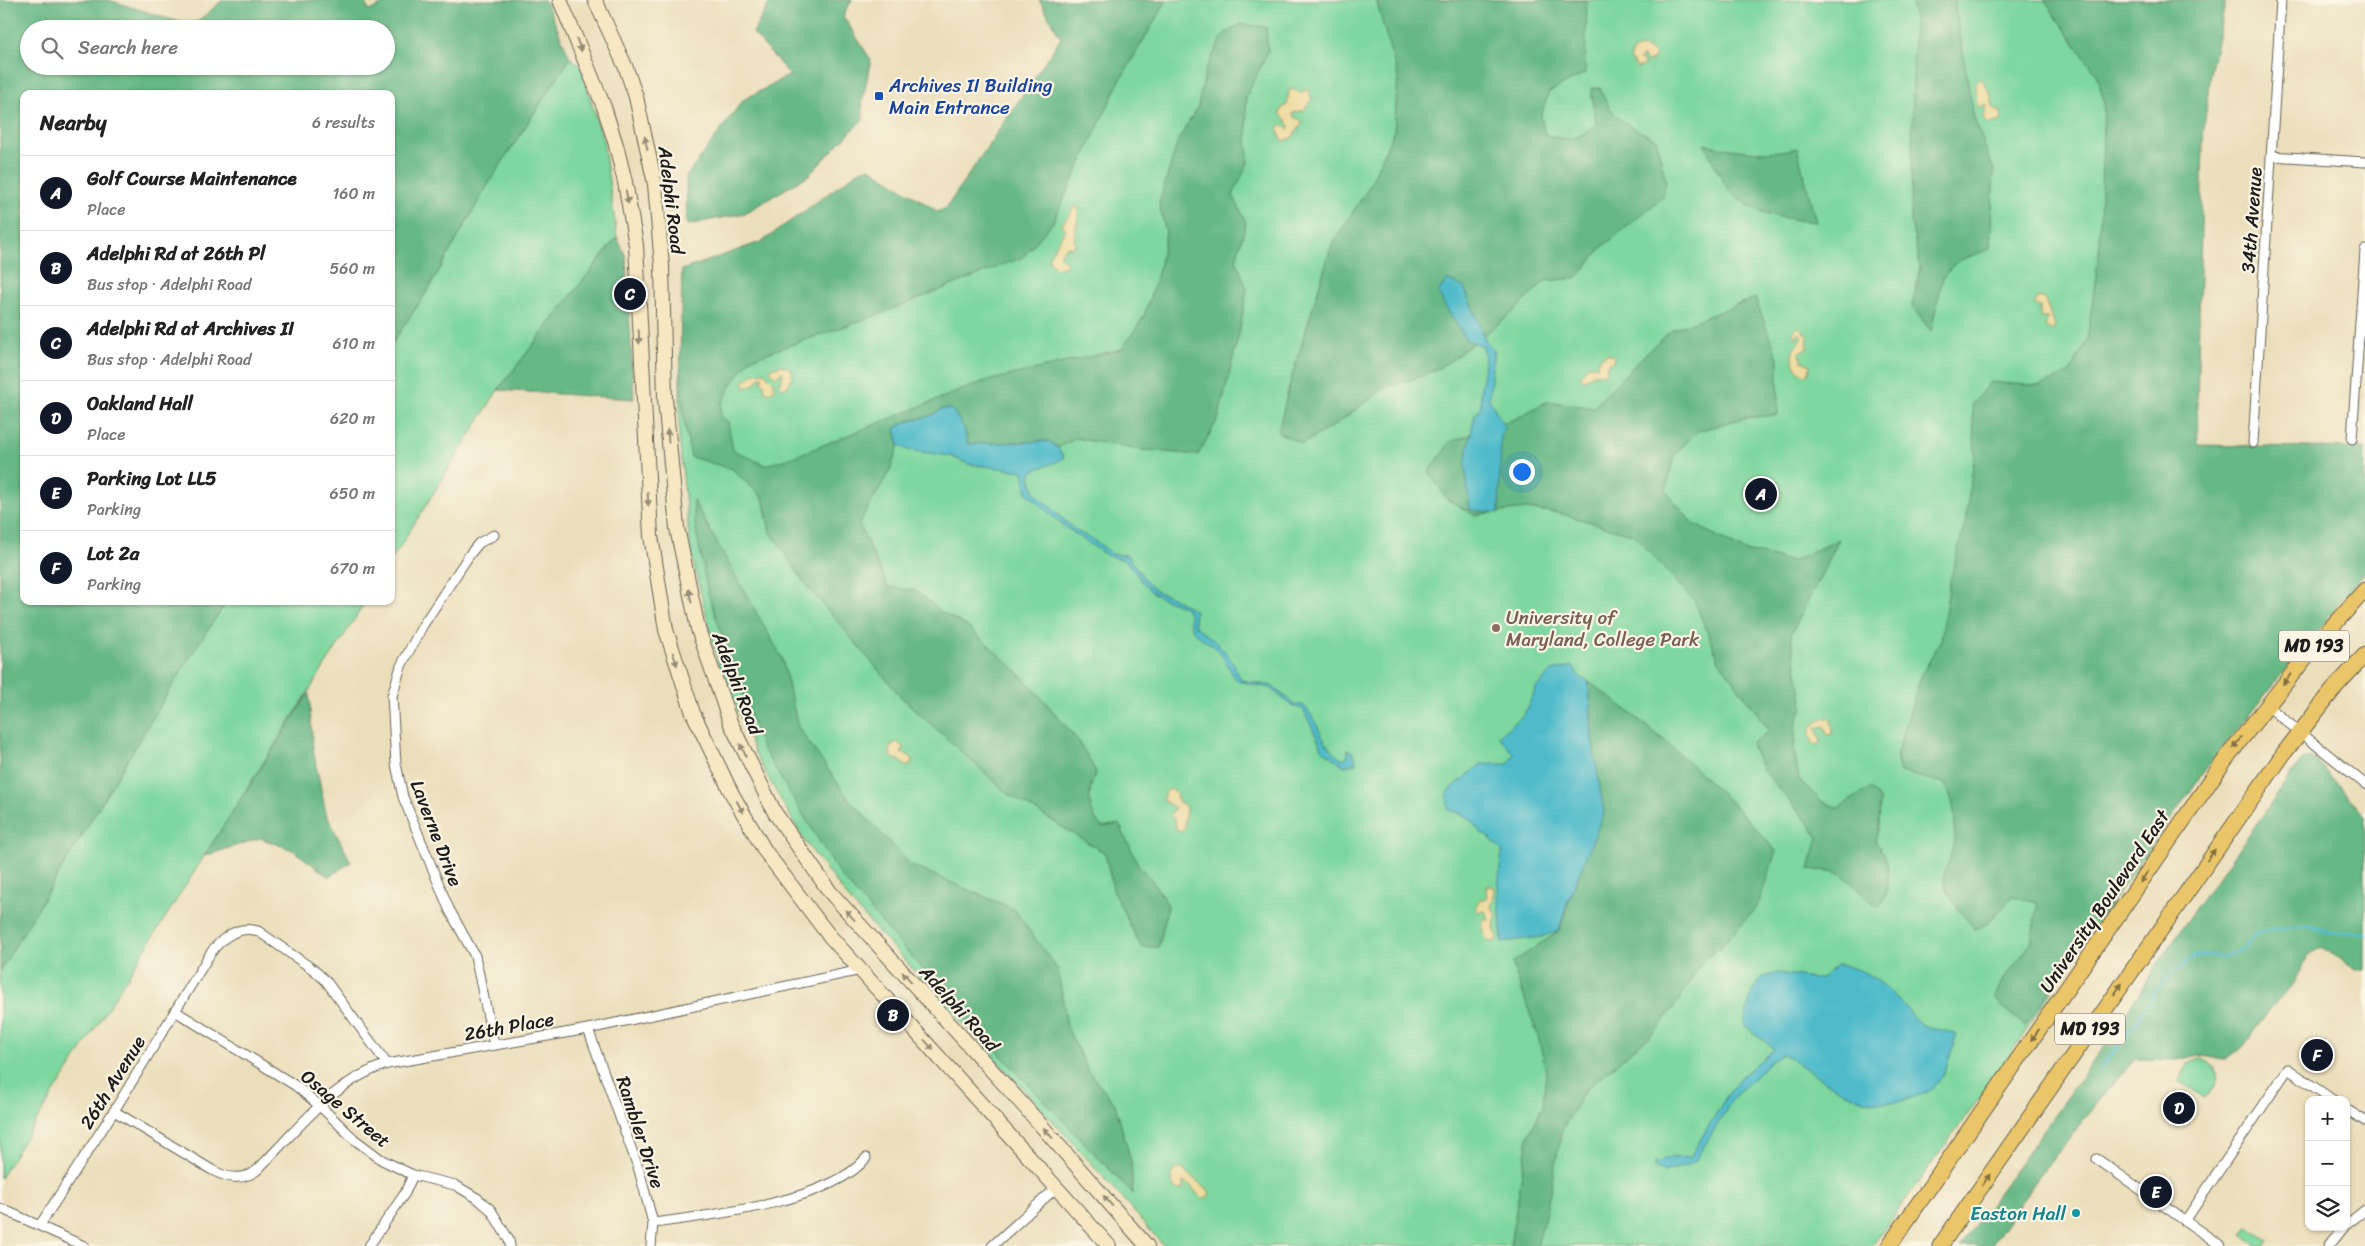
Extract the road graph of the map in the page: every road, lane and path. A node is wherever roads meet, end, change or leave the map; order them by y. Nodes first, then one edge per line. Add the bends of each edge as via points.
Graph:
1 (560, 0) edge
2 (595, 0) edge
3 (2282, 0) edge
4 (2271, 156) junction
5 (2365, 162) edge
6 (2365, 250) edge
7 (2352, 439) dead end
8 (2253, 443) dead end
9 (494, 535) dead end
10 (2365, 590) edge
11 (2365, 655) edge
12 (2266, 705) junction
13 (2301, 730) junction
14 (2365, 784) edge
15 (861, 970) junction
16 (176, 1011) junction
17 (588, 1029) junction
18 (494, 1045) junction
19 (387, 1064) junction
20 (2327, 1096) edge
21 (320, 1106) junction
22 (114, 1111) junction
23 (2350, 1112) edge
24 (2365, 1121) edge
25 (866, 1158) dead end
26 (2097, 1159) dead end
27 (413, 1175) junction
28 (1056, 1187) junction
29 (1919, 1200) junction
30 (0, 1208) edge
31 (2365, 1210) edge
32 (2185, 1221) junction
33 (2350, 1222) edge
34 (653, 1223) junction
35 (40, 1225) junction
36 (2342, 1231) edge
37 (1944, 1242) edge
38 (2333, 1245) edge
39 (84, 1246) edge
40 (369, 1246) edge
41 (510, 1246) edge
42 (651, 1246) edge
43 (992, 1246) edge
44 (1109, 1246) edge
45 (1147, 1246) edge
46 (1889, 1246) edge
47 (1900, 1246) edge
48 (2221, 1246) edge

1 -> 15 main road via 616,145 636,245 650,530 658,588 674,656 693,713 765,851 827,933
45 -> 2 main road, Adelphi Road via 830,892 775,813 730,722 698,629 677,528 665,399 662,266 655,184 636,96
3 - 4 street, 34th Avenue
4 - 5 street
4 - 8 street, 34th Avenue
6 - 7 street
9 - 18 street, Laverne Drive via 479,543 470,554 423,625 396,678 392,708 396,764 403,797 448,909 475,956
10 -> 12 main road, University Boulevard East / MD 193
11 - 13 main road, MD 193
12 - 13 street
12 -> 29 main road, University Boulevard East / MD 193
13 - 14 street
37 -> 13 main road, MD 193
15 - 17 street, 26th Place
15 -> 28 main road
16 - 19 street, 26th Avenue via 221,940 232,933 251,929 266,934 320,975
16 - 21 street, Osage Street via 296,1086
16 - 22 street, 26th Avenue
17 - 18 street, 26th Place
17 - 34 street, Rambler Drive via 627,1133
18 - 19 street, 26th Place
19 - 21 street, 26th Place via 354,1077
20 - 32 street via 2288,1069
21 - 22 street, 26th Place via 250,1175 229,1177 201,1164
21 - 27 street, Osage Street via 370,1152
22 - 35 street, 26th Avenue
23 - 24 street
25 - 34 street via 858,1169 826,1186 719,1215
26 - 32 street
27 - 40 street
27 - 41 street, Osage Street via 446,1181 477,1198 491,1210
28 - 43 street
28 - 44 main road
29 - 46 main road, University Boulevard East / MD 193
29 - 47 main road
30 - 35 street
31 - 33 street
32 - 48 street
34 - 42 street, Rambler Drive
35 - 39 street
36 - 38 street

